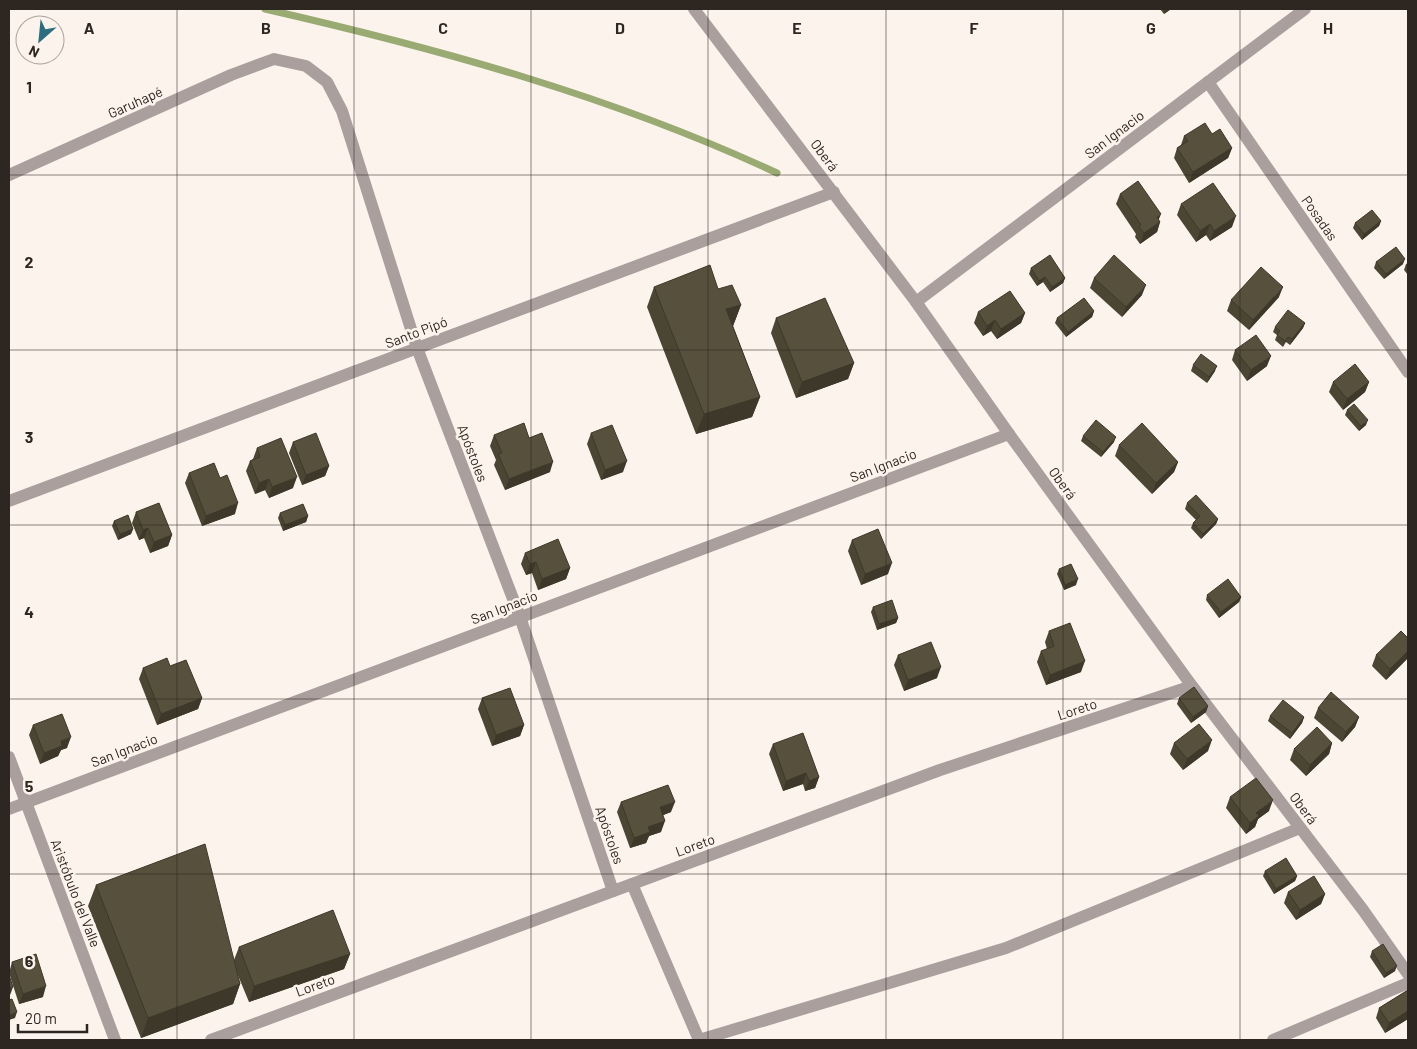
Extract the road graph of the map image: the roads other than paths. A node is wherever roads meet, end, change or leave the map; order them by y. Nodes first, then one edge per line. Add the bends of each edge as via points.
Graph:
1 (694, 9) edge
2 (1305, 9) edge
3 (274, 60) joint
4 (1208, 82) junction
5 (9, 175) edge
6 (834, 192) junction
7 (916, 302) junction
8 (417, 348) junction
9 (1408, 372) edge
10 (1009, 434) junction
11 (9, 501) edge
12 (520, 617) junction
13 (1192, 686) junction
14 (9, 757) edge
15 (26, 803) junction
16 (9, 809) edge
17 (1300, 828) junction
18 (632, 884) junction
19 (613, 891) junction
20 (1408, 974) edge
21 (1408, 983) edge
22 (115, 1040) edge
23 (211, 1040) edge
24 (699, 1040) edge
25 (1273, 1040) edge

1 - 6 street, Oberá
2 - 4 street, San Ignacio
3 - 5 street, Garuhapé
3 - 8 street, Apóstoles via 306,66 313,71 327,82 342,111
4 - 7 street, San Ignacio
4 - 9 street, Posadas
6 - 7 street, Oberá
6 - 8 street, Santo Pipó
7 - 10 street, Oberá
8 - 11 street, Santo Pipó
8 - 12 street, Apóstoles
10 - 12 street, San Ignacio
10 - 13 street, Oberá
12 - 15 street, San Ignacio
12 - 19 street, Apóstoles
13 - 17 street, Oberá
13 - 18 street, Loreto via 940,770
14 - 15 street, Aristóbulo del Valle
15 - 16 street, San Ignacio
15 - 22 street, Aristóbulo del Valle
17 - 20 street, Oberá
17 - 24 street via 1006,948
18 - 19 street, Loreto
18 - 24 street
19 - 23 street, Loreto
21 - 25 street

